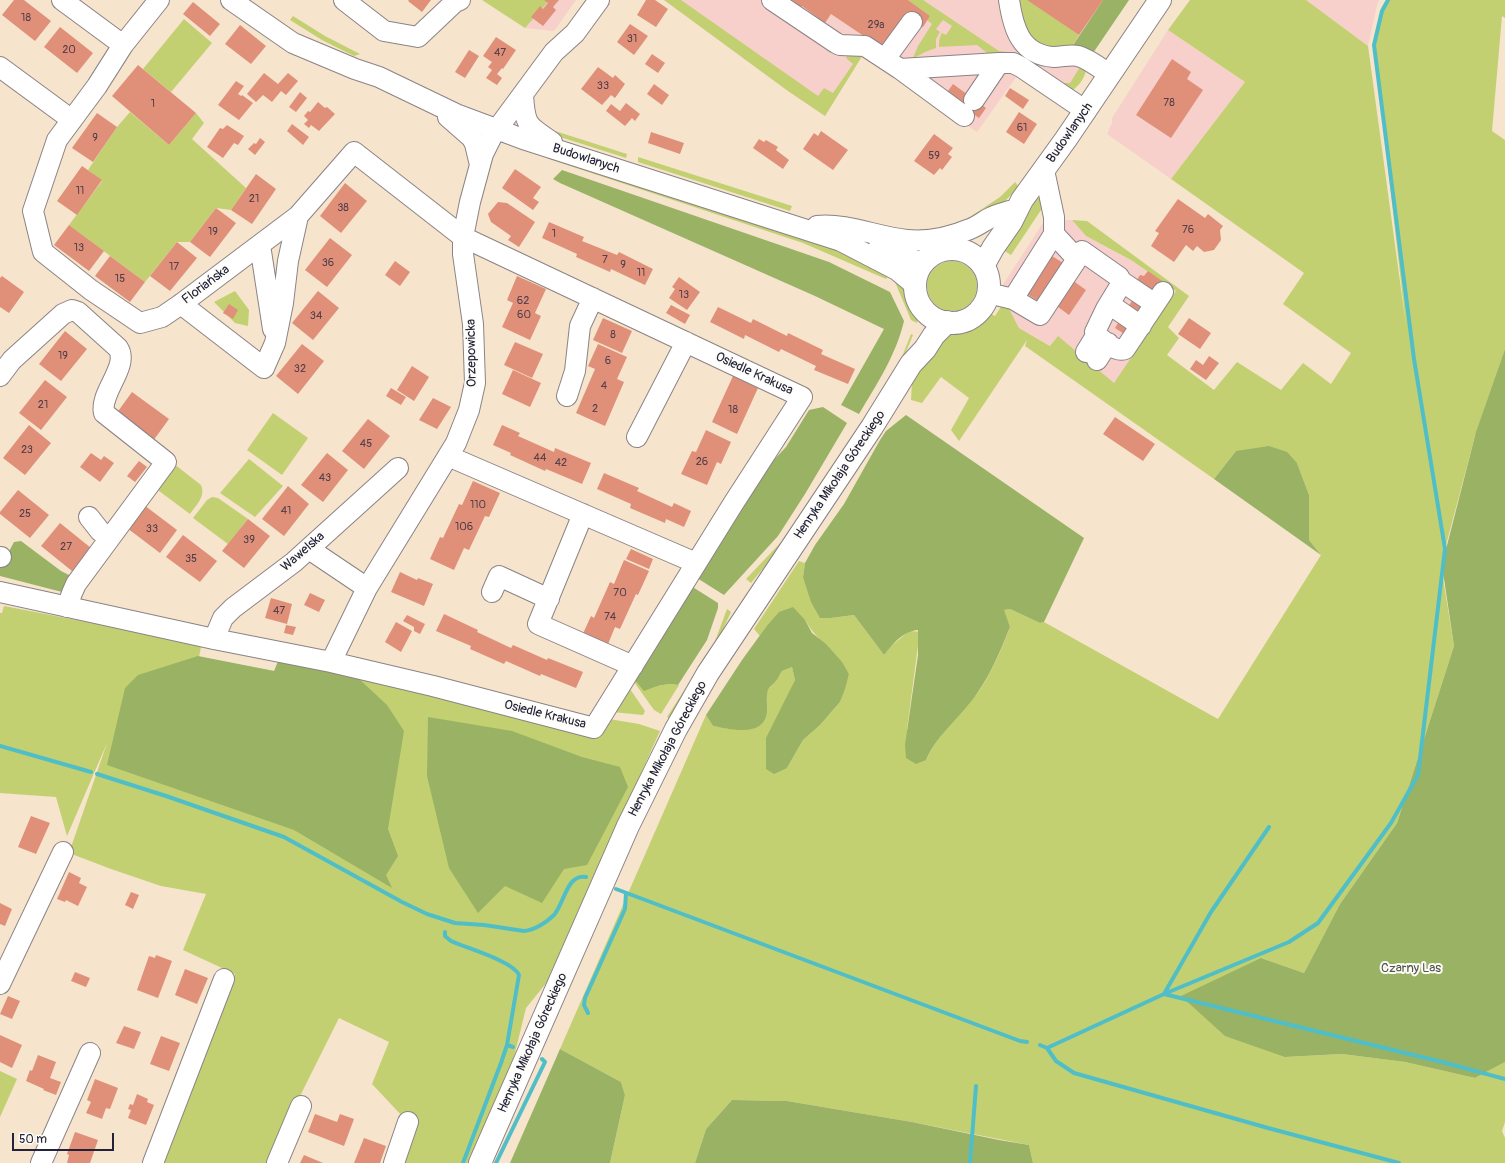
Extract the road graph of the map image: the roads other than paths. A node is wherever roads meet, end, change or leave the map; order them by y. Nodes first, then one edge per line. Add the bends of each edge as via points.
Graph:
1 (62, 0) edge
2 (159, 0) edge
3 (230, 0) edge
4 (251, 0) edge
5 (344, 0) edge
6 (599, 0) edge
7 (772, 0) edge
8 (1009, 0) edge
9 (1160, 0) edge
10 (458, 1) edge
11 (912, 22) dead end
12 (123, 45) junction
13 (999, 63) junction
14 (893, 64) junction
15 (0, 67) edge
16 (1110, 75) junction
17 (379, 77) junction
18 (523, 95) junction
19 (433, 104) junction
20 (1086, 111) junction
21 (72, 120) junction
22 (497, 130) junction
23 (570, 154) junction
24 (480, 165) junction
25 (1044, 170) junction
26 (1016, 206) junction
27 (298, 216) junction
28 (798, 227) junction
29 (1054, 234) junction
30 (463, 237) junction
31 (841, 241) junction
32 (260, 245) junction
33 (965, 252) junction
34 (1077, 259) junction
35 (923, 263) junction
36 (983, 266) junction
37 (915, 284) junction
38 (988, 293) junction
39 (593, 298) junction
40 (1013, 298) junction
41 (1112, 298) junction
42 (181, 304) junction
43 (926, 311) junction
44 (1148, 314) junction
45 (947, 322) junction
46 (1102, 339) junction
47 (686, 342) junction
48 (275, 343) junction
49 (1091, 356) dead end
50 (911, 364) junction
51 (0, 376) edge
52 (567, 396) dead end
53 (637, 437) dead end
54 (448, 456) junction
55 (398, 468) dead end
56 (583, 514) junction
57 (89, 518) dead end
58 (110, 538) junction
59 (309, 549) junction
60 (696, 563) junction
61 (367, 588) junction
62 (0, 592) edge
63 (492, 592) dead end
64 (549, 599) junction
65 (67, 607) junction
66 (214, 639) junction
67 (331, 662) junction
68 (632, 666) junction
69 (63, 852) dead end
70 (224, 979) dead end
71 (0, 984) edge
72 (90, 1053) dead end
73 (301, 1106) dead end
74 (408, 1122) dead end
75 (41, 1163) edge
76 (153, 1163) edge
77 (277, 1163) edge
78 (394, 1163) edge
79 (480, 1163) edge

1 - 12 street
2 - 12 street, Floriańska
3 - 17 street, Budowlanych via 293,43
4 - 17 street, Budowlanych via 320,43 358,62
5 - 10 street via 384,31 418,36
6 - 18 street, Orzepowicka via 575,33 554,52
7 - 14 street via 839,45 863,45
8 - 16 street via 1011,17 1017,33 1029,47 1045,56 1080,56
9 - 16 main road, Budowlanych
11 - 14 street
12 - 21 street, Floriańska
13 - 14 street
13 - 14 street via 968,108
13 - 20 street via 1013,63 1021,67
15 - 21 street
16 - 20 main road, Budowlanych
17 - 19 street, Budowlanych
18 - 22 street, Orzepowicka
18 - 23 street via 525,117 529,125
19 - 22 street, Budowlanych
19 - 24 street, Orzepowicka via 472,138
20 - 25 main road, Budowlanych
21 - 42 street, Floriańska via 57,140 33,211 43,252 91,290 140,323 162,317
22 - 23 street, Budowlanych
22 - 24 street, Orzepowicka via 487,146
23 - 28 street, Budowlanych
24 - 30 street, Orzepowicka
25 - 26 main road, Budowlanych
25 - 29 street via 1054,217
26 - 28 street, Budowlanych via 961,232 921,240 896,239 829,225
26 - 33 main road
26 - 36 main road, Budowlanych via 1011,222 992,248
27 - 30 street, Floriańska via 354,152
27 - 32 street, Floriańska
27 - 48 street
28 - 31 street, Budowlanych
29 - 34 street
29 - 40 street
30 - 39 street, Osiedle Krakusa
30 - 54 street, Orzepowicka via 473,324 475,383 469,410
31 - 35 street via 867,245
31 - 37 street, Budowlanych via 897,270
32 - 42 street, Floriańska
32 - 48 street
33 - 35 main road via 942,250
33 - 36 main road
34 - 40 street via 1040,315
34 - 41 street via 1082,251 1119,277
35 - 37 main road
36 - 38 main road via 988,280
37 - 43 main road via 919,301
38 - 40 street
38 - 45 main road via 982,306 973,316 961,321
39 - 47 street, Osiedle Krakusa
39 - 52 street via 580,326 575,371
41 - 44 street
41 - 44 street
41 - 46 street via 1095,332
42 - 48 street via 264,368
43 - 45 main road
43 - 50 main road, Henryka Mikołaja Góreckiego
44 - 46 street via 1125,349 1121,350
45 - 50 main road, Henryka Mikołaja Góreckiego
46 - 49 street
47 - 53 street
47 - 60 street, Osiedle Krakusa via 802,397
50 - 79 main road, Henryka Mikołaja Góreckiego via 881,414 722,651 682,718 628,826
51 - 58 street via 34,339 63,314 72,310 78,312 118,348 121,353 120,363 104,406 104,413 166,462
54 - 56 street
54 - 61 street, Orzepowicka
55 - 59 street, Wawelska
56 - 60 street
56 - 64 street
57 - 58 street
58 - 65 street via 76,584
59 - 61 street
59 - 66 street, Wawelska via 233,608 223,618
60 - 68 street, Osiedle Krakusa
61 - 67 street
62 - 65 street
63 - 64 street via 499,576
64 - 68 street via 538,624
65 - 66 street
66 - 67 street
67 - 68 street, Osiedle Krakusa via 594,728
69 - 71 street
70 - 76 street
72 - 75 street
73 - 77 street
74 - 78 street

